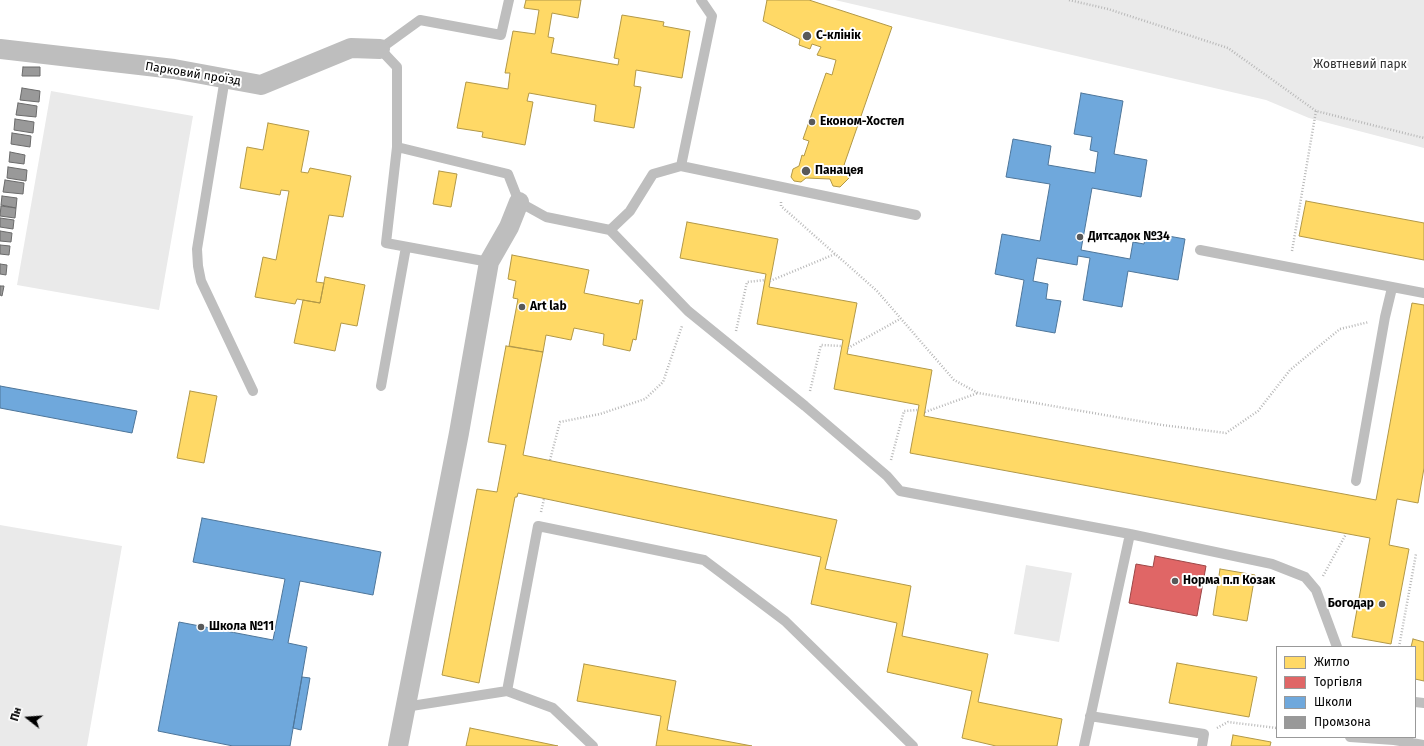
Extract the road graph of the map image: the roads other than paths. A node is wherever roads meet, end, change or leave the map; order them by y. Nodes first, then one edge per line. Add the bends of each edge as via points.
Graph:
1 (509, 0) edge
2 (701, 0) edge
3 (0, 49) edge
4 (380, 49) junction
5 (225, 78) junction
6 (397, 148) junction
7 (681, 166) junction
8 (519, 202) junction
9 (916, 215) dead end
10 (610, 230) junction
11 (406, 247) junction
12 (1200, 250) dead end
13 (489, 262) junction
14 (1392, 288) junction
15 (1424, 293) edge
16 (381, 386) dead end
17 (253, 391) dead end
18 (1356, 480) dead end
19 (1130, 534) junction
20 (1336, 646) edge
21 (508, 691) junction
22 (405, 708) junction
23 (1090, 716) junction
24 (1357, 738) edge
25 (1394, 743) edge
26 (1424, 745) edge
27 (398, 746) edge
28 (593, 746) edge
29 (914, 746) edge
30 (1084, 746) edge
31 (1202, 746) edge

1 - 4 lane via 501,35 420,20
2 - 7 lane via 712,16
3 - 5 street, Парковий проїзд via 174,69
4 - 5 street, Парковий проїзд via 351,48 261,85
4 - 6 lane via 398,67
5 - 17 lane via 196,249 202,281
6 - 8 lane via 508,174
6 - 11 lane via 386,243
7 - 9 lane
7 - 10 lane via 653,174 630,211
8 - 10 lane via 546,217
8 - 13 street via 509,227
10 - 19 lane via 688,311 805,406 887,476 900,491
11 - 13 lane
11 - 16 lane
12 - 14 lane
13 - 22 street
14 - 15 lane
14 - 18 lane
19 - 20 lane via 1272,564 1305,577 1316,590
19 - 23 lane
21 - 22 lane
21 - 28 lane via 553,708
21 - 29 lane via 538,526 704,560 785,621
22 - 27 street
23 - 30 lane
23 - 31 lane via 1204,734
24 - 25 lane
25 - 26 lane

